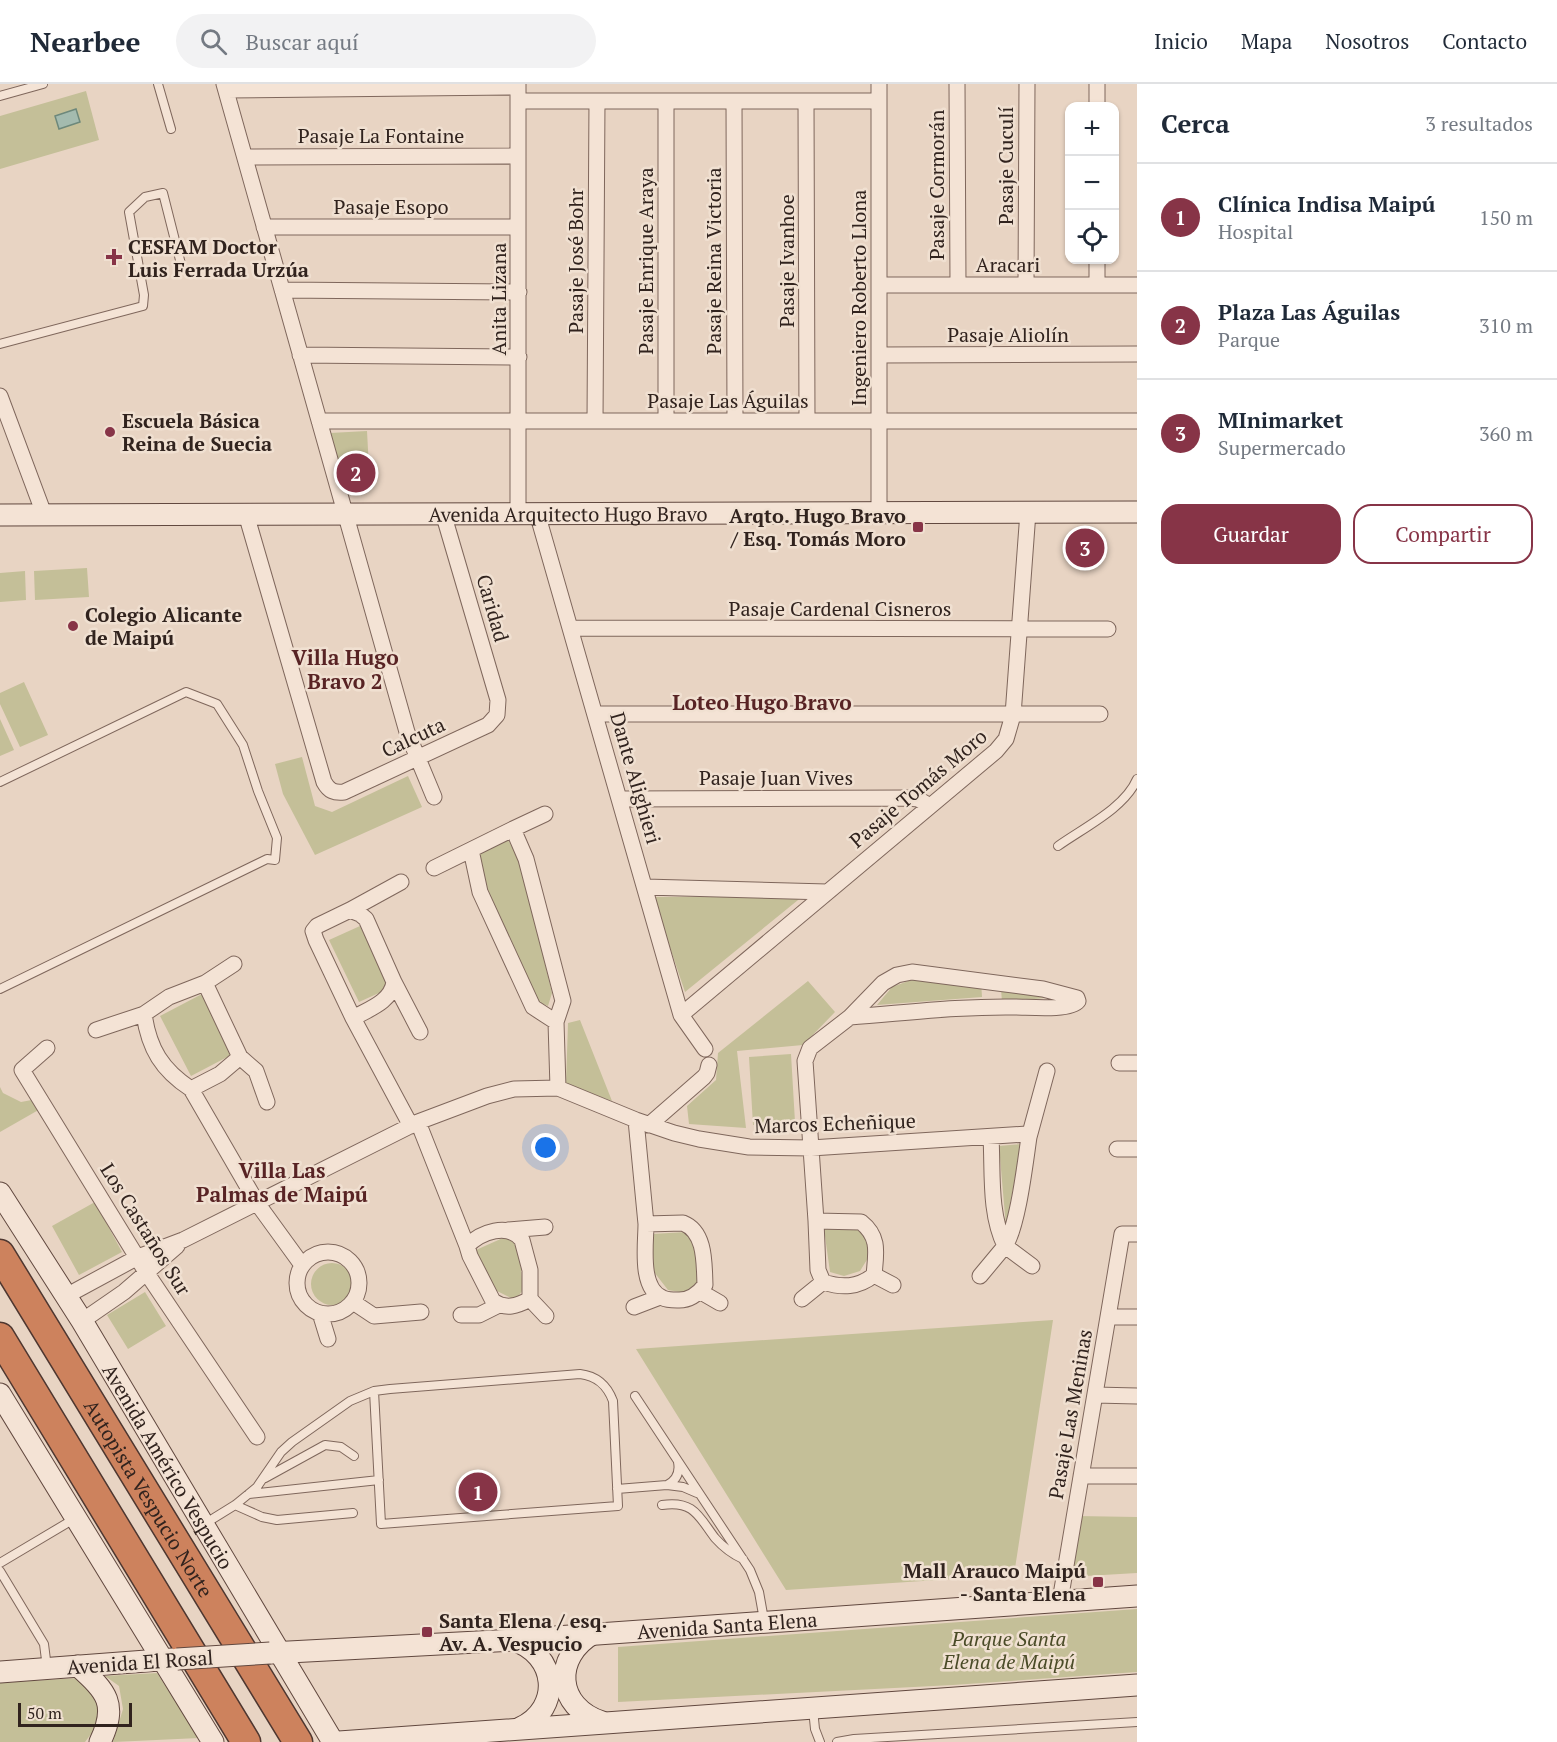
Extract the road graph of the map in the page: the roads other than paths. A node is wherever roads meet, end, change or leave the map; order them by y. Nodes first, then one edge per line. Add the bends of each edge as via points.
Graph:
1 (43, 84) edge
2 (158, 84) edge
3 (879, 84) edge
4 (957, 84) edge
5 (1027, 84) edge
6 (1097, 84) edge
7 (385, 86) edge
8 (448, 86) edge
9 (225, 87) edge
10 (250, 87) edge
11 (318, 87) edge
12 (518, 91) edge
13 (0, 96) edge
14 (597, 101) junction
15 (666, 101) junction
16 (734, 101) junction
17 (806, 101) junction
18 (879, 101) junction
19 (1097, 102) edge
20 (171, 129) dead end
21 (518, 156) junction
22 (245, 157) junction
23 (264, 227) junction
24 (518, 227) junction
25 (182, 264) dead end
26 (1097, 264) edge
27 (879, 285) junction
28 (958, 285) junction
29 (1026, 285) junction
30 (1097, 285) junction
31 (1137, 285) edge
32 (282, 290) junction
33 (519, 292) junction
34 (0, 344) edge
35 (1137, 354) edge
36 (300, 355) junction
37 (879, 355) junction
38 (519, 357) junction
39 (0, 396) edge
40 (319, 421) junction
41 (519, 421) junction
42 (595, 421) junction
43 (666, 421) junction
44 (735, 421) junction
45 (807, 421) junction
46 (879, 421) junction
47 (1137, 421) edge
48 (1028, 512) junction
49 (1137, 512) edge
50 (443, 513) junction
51 (528, 513) junction
52 (879, 513) junction
53 (44, 514) junction
54 (246, 514) junction
55 (345, 514) junction
56 (0, 515) edge
57 (571, 628) junction
58 (1108, 629) dead end
59 (1018, 630) junction
60 (596, 714) junction
61 (1100, 714) dead end
62 (496, 715) joint
63 (1013, 715) junction
64 (416, 758) junction
65 (1137, 779) edge
66 (0, 782) edge
67 (434, 797) dead end
68 (620, 799) junction
69 (930, 806) junction
70 (545, 814) dead end
71 (513, 829) junction
72 (1058, 846) dead end
73 (471, 850) junction
74 (434, 868) dead end
75 (401, 882) dead end
76 (645, 887) junction
77 (827, 892) junction
78 (350, 910) junction
79 (234, 964) dead end
80 (989, 981) junction
81 (394, 982) junction
82 (205, 983) junction
83 (0, 989) edge
84 (992, 1006) junction
85 (144, 1014) junction
86 (681, 1015) junction
87 (850, 1017) junction
88 (353, 1018) junction
89 (556, 1022) junction
90 (96, 1030) dead end
91 (420, 1032) dead end
92 (47, 1048) dead end
93 (705, 1049) dead end
94 (240, 1057) junction
95 (1119, 1062) dead end
96 (1137, 1063) edge
97 (709, 1065) dead end
98 (1047, 1071) dead end
99 (558, 1088) junction
100 (191, 1089) junction
101 (267, 1101) dead end
102 (643, 1123) junction
103 (415, 1124) junction
104 (1028, 1136) junction
105 (991, 1137) junction
106 (811, 1148) junction
107 (1117, 1149) dead end
108 (1137, 1149) edge
109 (0, 1193) edge
110 (257, 1203) junction
111 (816, 1221) junction
112 (646, 1224) junction
113 (545, 1227) dead end
114 (508, 1230) junction
115 (1130, 1234) edge
116 (183, 1240) junction
117 (467, 1246) junction
118 (1005, 1246) junction
119 (0, 1254) edge
120 (138, 1257) junction
121 (302, 1265) junction
122 (1032, 1266) dead end
123 (146, 1272) junction
124 (874, 1275) junction
125 (980, 1276) dead end
126 (823, 1282) junction
127 (892, 1285) dead end
128 (701, 1292) junction
129 (66, 1296) junction
130 (660, 1297) junction
131 (530, 1299) junction
132 (802, 1299) dead end
133 (353, 1302) junction
134 (720, 1303) dead end
135 (499, 1305) junction
136 (634, 1307) dead end
137 (421, 1312) dead end
138 (320, 1313) junction
139 (461, 1315) dead end
140 (546, 1316) dead end
141 (1108, 1317) junction
142 (1137, 1317) edge
143 (82, 1321) junction
144 (0, 1337) edge
145 (328, 1339) dead end
146 (374, 1391) junction
147 (0, 1394) edge
148 (1095, 1395) junction
149 (635, 1396) dead end
150 (1137, 1396) edge
151 (257, 1437) dead end
152 (354, 1456) dead end
153 (675, 1458) junction
154 (1081, 1476) junction
155 (1137, 1476) edge
156 (264, 1479) junction
157 (379, 1480) junction
158 (667, 1485) junction
159 (617, 1489) junction
160 (249, 1494) junction
161 (700, 1494) junction
162 (235, 1505) junction
163 (662, 1505) dead end
164 (353, 1513) dead end
165 (76, 1518) junction
166 (204, 1524) junction
167 (744, 1559) junction
168 (0, 1563) edge
169 (0, 1571) edge
170 (1137, 1596) edge
171 (1060, 1601) junction
172 (764, 1621) junction
173 (594, 1633) junction
174 (513, 1640) junction
175 (275, 1653) junction
176 (170, 1660) junction
177 (78, 1666) junction
178 (47, 1668) junction
179 (0, 1672) edge
180 (1137, 1685) edge
181 (813, 1708) junction
182 (602, 1722) junction
183 (1137, 1722) edge
184 (519, 1729) junction
185 (100, 1742) edge
186 (213, 1742) edge
187 (246, 1742) edge
188 (298, 1742) edge
189 (333, 1742) edge
190 (339, 1742) edge
191 (820, 1742) edge
192 (837, 1742) edge

1 - 13 lane
2 - 20 lane
3 - 18 street, Ingeniero Roberto Llona
4 - 28 street, Pasaje Cormorán
5 - 29 street, Pasaje Cuculí
6 - 19 street
7 - 8 street
7 - 11 street
8 - 12 street
9 - 10 street
9 - 22 street
10 - 11 street
12 - 14 street
12 - 21 street, Anita Lizana
14 - 15 street
14 - 42 street, Pasaje José Bohr
15 - 16 street
15 - 43 street, Pasaje Enrique Araya
16 - 17 street
16 - 44 street, Pasaje Reina Victoria
17 - 18 street
17 - 45 street, Pasaje Ivanhoe
18 - 27 street, Ingeniero Roberto Llona
21 - 22 street, Pasaje La Fontaine
21 - 24 street, Anita Lizana
22 - 23 street
23 - 24 street, Pasaje Esopo
23 - 32 street
24 - 33 street, Anita Lizana
25 - 34 lane via 163,193 145,197 129,212 144,296 142,306
26 - 30 street
27 - 28 street, Aracari
27 - 37 street, Ingeniero Roberto Llona
28 - 29 street, Aracari
29 - 30 street, Aracari
30 - 31 street, Aracari
32 - 33 street
32 - 36 street
33 - 38 street, Anita Lizana
35 - 37 street, Pasaje Aliolín
36 - 38 street
36 - 40 street
37 - 46 street, Ingeniero Roberto Llona
38 - 41 street, Anita Lizana
39 - 53 street
40 - 41 street, Pasaje Las Águilas
40 - 55 street
41 - 42 street, Pasaje Las Águilas
41 - 51 street, Anita Lizana
42 - 43 street, Pasaje Las Águilas
43 - 44 street, Pasaje Las Águilas
44 - 45 street, Pasaje Las Águilas
45 - 46 street, Pasaje Las Águilas
46 - 47 street, Pasaje Las Águilas
46 - 52 street, Ingeniero Roberto Llona
48 - 49 main road, Avenida Arquitecto Hugo Bravo
48 - 52 main road, Avenida Arquitecto Hugo Bravo
48 - 59 street, Pasaje Tomás Moro
50 - 51 main road, Avenida Arquitecto Hugo Bravo
50 - 55 main road, Avenida Arquitecto Hugo Bravo
50 - 62 street, Caridad via 498,700
51 - 52 main road, Avenida Arquitecto Hugo Bravo
51 - 57 street, Dante Alighieri
53 - 54 main road, Avenida Arquitecto Hugo Bravo
53 - 56 main road, Avenida Arquitecto Hugo Bravo
54 - 55 main road, Avenida Arquitecto Hugo Bravo
54 - 64 street, Calcuta via 324,782 332,791 344,792
55 - 64 street
57 - 59 street, Pasaje Cardenal Cisneros
57 - 60 street, Dante Alighieri
58 - 59 street, Pasaje Cardenal Cisneros
59 - 63 street, Pasaje Tomás Moro
60 - 63 street
60 - 68 street, Dante Alighieri
61 - 63 street
62 - 64 street, Calcuta via 488,725
63 - 69 street, Pasaje Tomás Moro via 1003,744
64 - 67 street
65 - 72 lane via 1119,804
66 - 83 lane via 186,692 217,704 243,745 277,838 275,860 267,859
68 - 69 street, Pasaje Juan Vives via 908,798
68 - 76 street, Dante Alighieri
69 - 77 street, Pasaje Tomás Moro
70 - 71 street
71 - 73 street
71 - 89 street via 526,859 563,1000
73 - 74 street
73 - 89 street via 480,892 533,1007
75 - 78 street
76 - 77 street
76 - 86 street, Dante Alighieri
77 - 86 street, Pasaje Tomás Moro
78 - 81 street via 366,919
78 - 88 street via 317,926 314,932
79 - 82 street
80 - 84 street
80 - 84 street via 1062,993 1078,1001 1045,1008
80 - 87 street via 906,972 884,983
81 - 88 street via 393,992 387,998
81 - 91 street
82 - 85 street via 169,997
82 - 94 street
84 - 87 street
85 - 90 street
85 - 100 street via 155,1053 173,1077
86 - 93 street, Dante Alighieri
87 - 106 street via 806,1054
88 - 103 street
89 - 99 street
92 - 120 street, Los Castaños Sur via 22,1070
94 - 100 street via 220,1074
94 - 101 street via 256,1071
95 - 96 street
97 - 102 street via 704,1077
98 - 104 street
99 - 102 street, Marcos Echeñique
99 - 103 street, Marcos Echeñique via 527,1087 502,1092
100 - 110 street
102 - 106 street, Marcos Echeñique via 724,1144
102 - 112 street
103 - 110 street, Marcos Echeñique
103 - 117 street
104 - 105 street, Marcos Echeñique
104 - 118 street via 1011,1237
105 - 106 street, Marcos Echeñique
105 - 118 street via 996,1225
106 - 111 street
107 - 108 street
109 - 129 main road, Avenida Américo Vespucio
110 - 116 street, Marcos Echeñique
110 - 121 street
111 - 124 street via 861,1222 866,1226 875,1238
111 - 126 street via 818,1270
112 - 128 street via 683,1223 698,1234 705,1283
112 - 130 street via 647,1280
113 - 114 street
114 - 117 street via 495,1231
114 - 131 street via 522,1240 530,1270
115 - 141 street, Pasaje Las Meninas
116 - 120 street, Marcos Echeñique
116 - 123 street, Marcos Echeñique
117 - 135 street via 493,1302
118 - 122 street
118 - 125 street
119 - 188 highway, Autopista Vespucio Norte
120 - 123 street, Los Castaños Sur
120 - 129 street, Marcos Echeñique
121 - 133 street via 323,1252 347,1257 359,1279
121 - 138 street via 298,1274 299,1294 311,1309
123 - 143 street, Marcos Echeñique
123 - 151 street, Los Castaños Sur
124 - 126 street via 852,1287
124 - 127 street
126 - 132 street
128 - 130 street via 681,1301
128 - 134 street
129 - 143 main road, Avenida Américo Vespucio
130 - 136 street
131 - 135 street via 514,1306
131 - 140 street
133 - 137 street via 374,1316
133 - 138 street via 338,1312
135 - 139 street via 479,1315
138 - 145 street
141 - 142 street
141 - 148 street, Pasaje Las Meninas
143 - 166 main road, Avenida Américo Vespucio
144 - 187 highway
146 - 156 lane via 350,1401 292,1442
146 - 157 lane
146 - 159 lane via 580,1374 595,1377 607,1387 613,1401
147 - 165 main road
148 - 150 street
148 - 154 street, Pasaje Las Meninas
149 - 153 lane
152 - 156 lane via 341,1447 325,1445
153 - 158 lane via 678,1472
153 - 161 lane
154 - 155 street
154 - 171 street, Pasaje Las Meninas
156 - 160 lane
157 - 159 lane via 381,1524 618,1506
157 - 160 lane
158 - 159 lane
158 - 161 lane
160 - 162 lane
161 - 167 lane
162 - 164 lane via 277,1520
162 - 166 lane
163 - 167 lane via 677,1504 691,1509 723,1546
165 - 168 lane
165 - 176 main road
166 - 175 main road, Avenida Américo Vespucio
167 - 172 lane via 759,1592
169 - 178 lane via 44,1644
170 - 171 main road, Avenida Santa Elena
171 - 172 main road, Avenida Santa Elena
172 - 173 main road, Avenida Santa Elena
173 - 174 main road, Avenida Santa Elena
173 - 182 main road via 575,1647 568,1658 565,1681 567,1693 581,1712
174 - 175 main road, Avenida Santa Elena
174 - 184 main road via 540,1656 549,1686 539,1715
175 - 176 main road, Avenida El Rosal, bridge
175 - 189 main road, Avenida Américo Vespucio
176 - 177 main road, Avenida El Rosal
176 - 186 main road
177 - 178 main road, Avenida El Rosal
177 - 185 main road via 97,1683 109,1702 109,1717
178 - 179 main road, Avenida El Rosal
180 - 181 main road
181 - 182 main road
181 - 191 lane via 814,1729
182 - 184 main road
183 - 192 lane
184 - 190 main road

